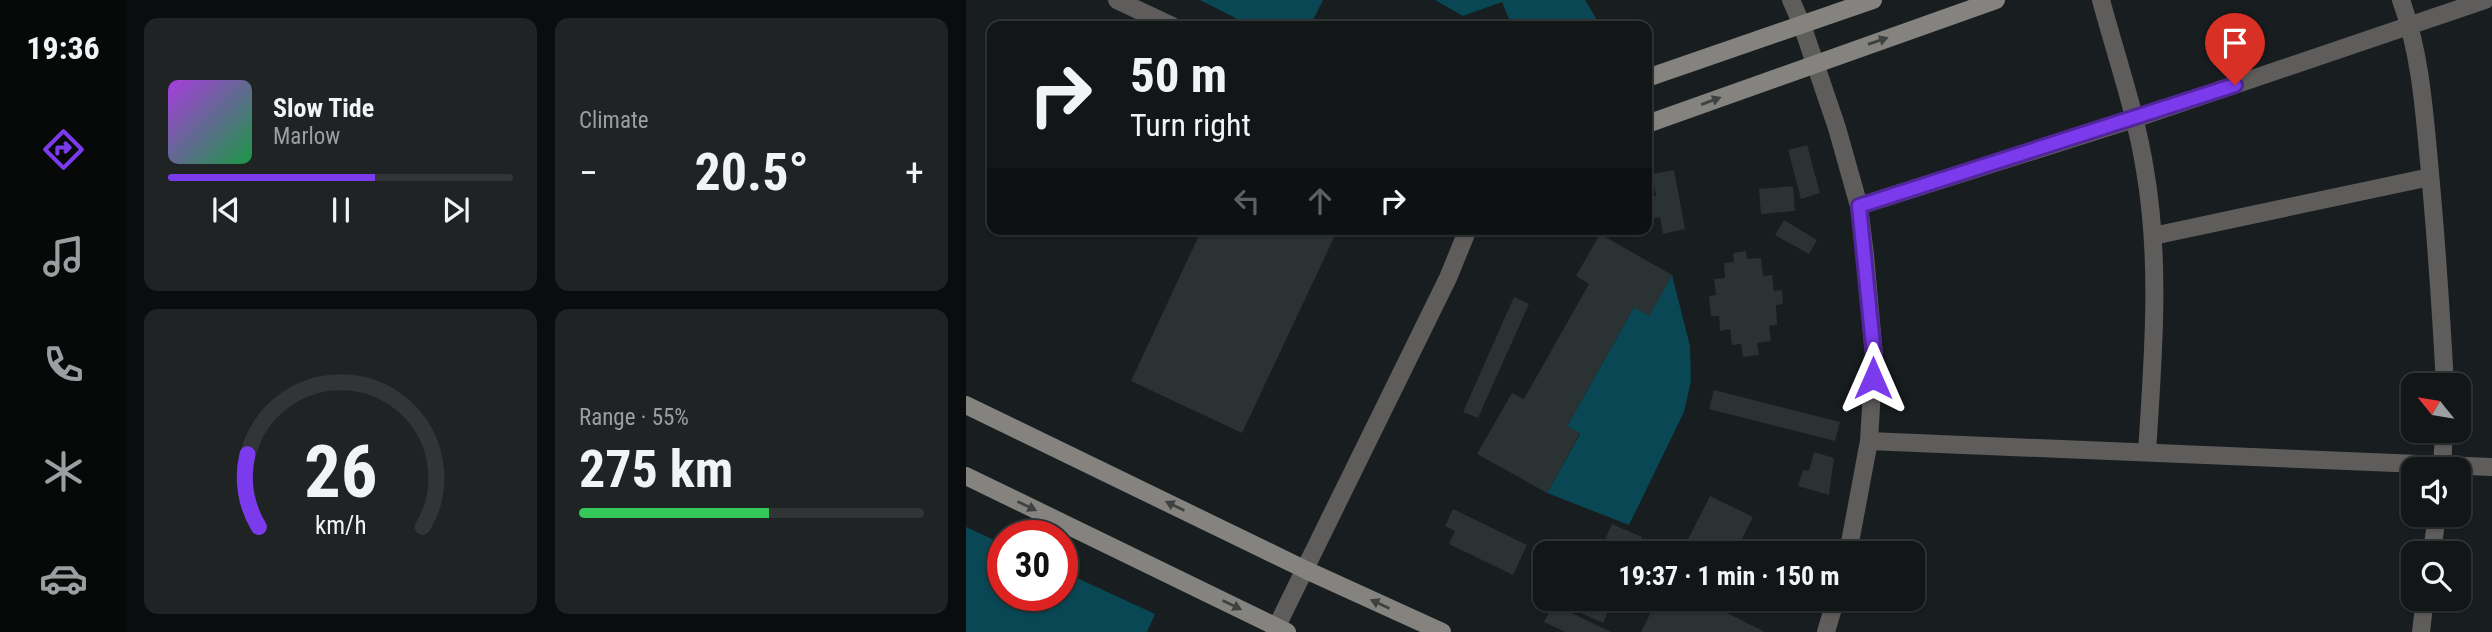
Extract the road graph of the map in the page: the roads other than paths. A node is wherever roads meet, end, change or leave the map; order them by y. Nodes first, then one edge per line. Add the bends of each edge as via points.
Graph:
1 (1118, 0) edge
2 (1791, 0) edge
3 (1873, 0) edge
4 (1996, 0) edge
5 (2101, 0) edge
6 (2401, 0) edge
7 (2485, 0) edge
8 (1162, 21) edge
9 (1802, 25) junction
10 (2411, 26) junction
11 (1814, 64) junction
12 (1652, 76) edge
13 (2134, 119) junction
14 (1652, 122) edge
15 (2430, 177) junction
16 (1859, 206) junction
17 (1466, 235) edge
18 (2152, 236) junction
19 (2444, 373) edge
20 (966, 405) edge
21 (1868, 442) junction
22 (2147, 453) junction
23 (2401, 465) edge
24 (2471, 467) edge
25 (2492, 467) edge
26 (966, 476) edge
27 (1850, 541) edge
28 (1306, 569) junction
29 (1832, 611) edge
30 (2423, 611) edge
31 (1279, 630) edge
32 (1442, 632) edge
33 (1826, 632) edge
34 (2421, 632) edge

1 - 8 street
2 - 9 street
3 - 9 street
11 -> 4 street
5 - 13 street
6 - 10 street
7 - 10 street
9 - 11 street
9 - 12 street
10 - 13 street
10 - 15 street
14 -> 11 street
11 - 16 street
13 - 16 street
13 - 18 street via 2146,170
15 - 18 street
15 - 19 street
16 - 21 street via 1874,356
17 - 28 street
18 - 22 street via 2154,343
28 -> 20 street
21 - 22 street
21 - 27 street
22 - 23 street
24 - 25 street
26 -> 31 street
28 - 31 street
32 -> 28 street
29 - 33 street
30 - 34 street

